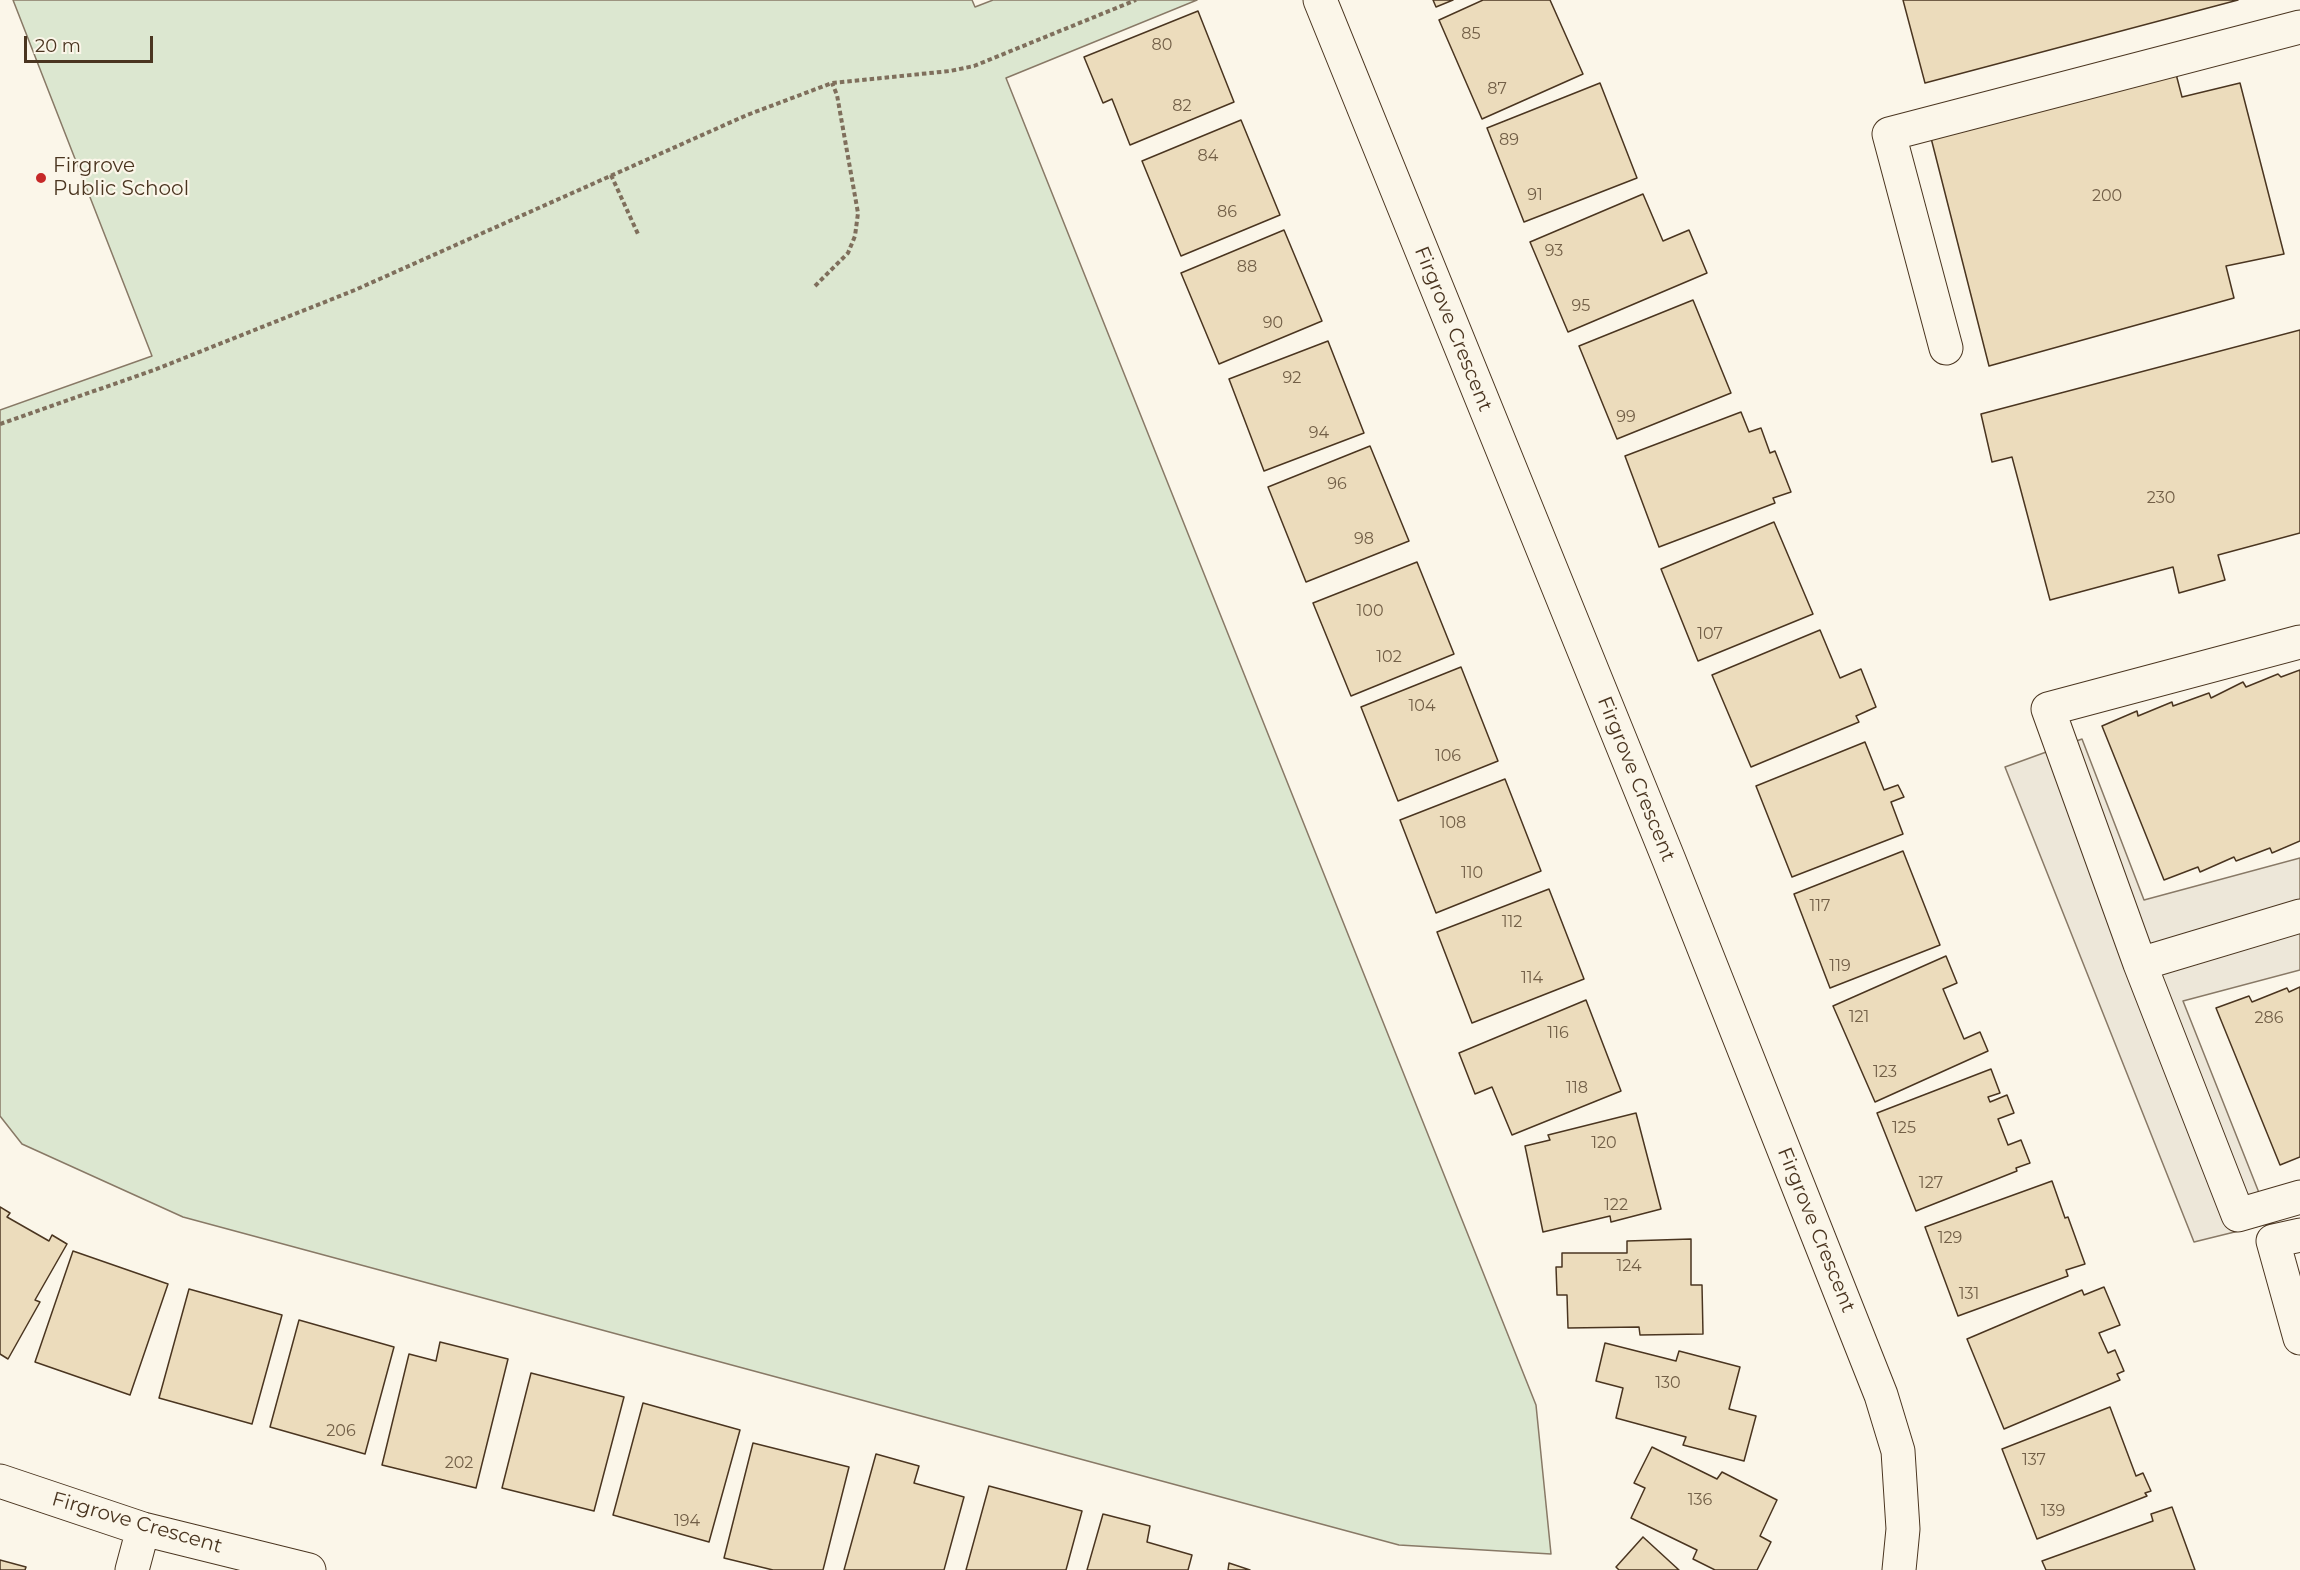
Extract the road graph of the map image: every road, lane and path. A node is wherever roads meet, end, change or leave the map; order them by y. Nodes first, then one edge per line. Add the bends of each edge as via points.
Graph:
1 (1136, 0) edge
2 (1320, 0) edge
3 (2300, 27) edge
4 (832, 83) junction
5 (611, 175) junction
6 (638, 234) dead end
7 (814, 286) dead end
8 (1946, 348) dead end
9 (0, 424) edge
10 (2300, 642) edge
11 (2300, 916) edge
12 (2140, 964) junction
13 (2300, 1197) edge
14 (2300, 1235) edge
15 (2300, 1338) edge
16 (0, 1481) edge
17 (143, 1529) junction
18 (132, 1570) edge
19 (309, 1570) edge
20 (1899, 1570) edge

1 - 4 path via 974,66
2 - 20 street, Firgrove Crescent via 1881,1395 1898,1452 1903,1529
3 - 8 street via 1889,134
4 - 5 path via 747,115
4 - 7 path via 858,213 848,253
5 - 6 path
5 - 9 path via 355,290 154,370
10 - 12 street via 2048,709
11 - 12 street
12 - 13 street via 2238,1215
14 - 15 street via 2273,1241
16 - 17 street, Firgrove Crescent
17 - 18 street
17 - 19 street, Firgrove Crescent

